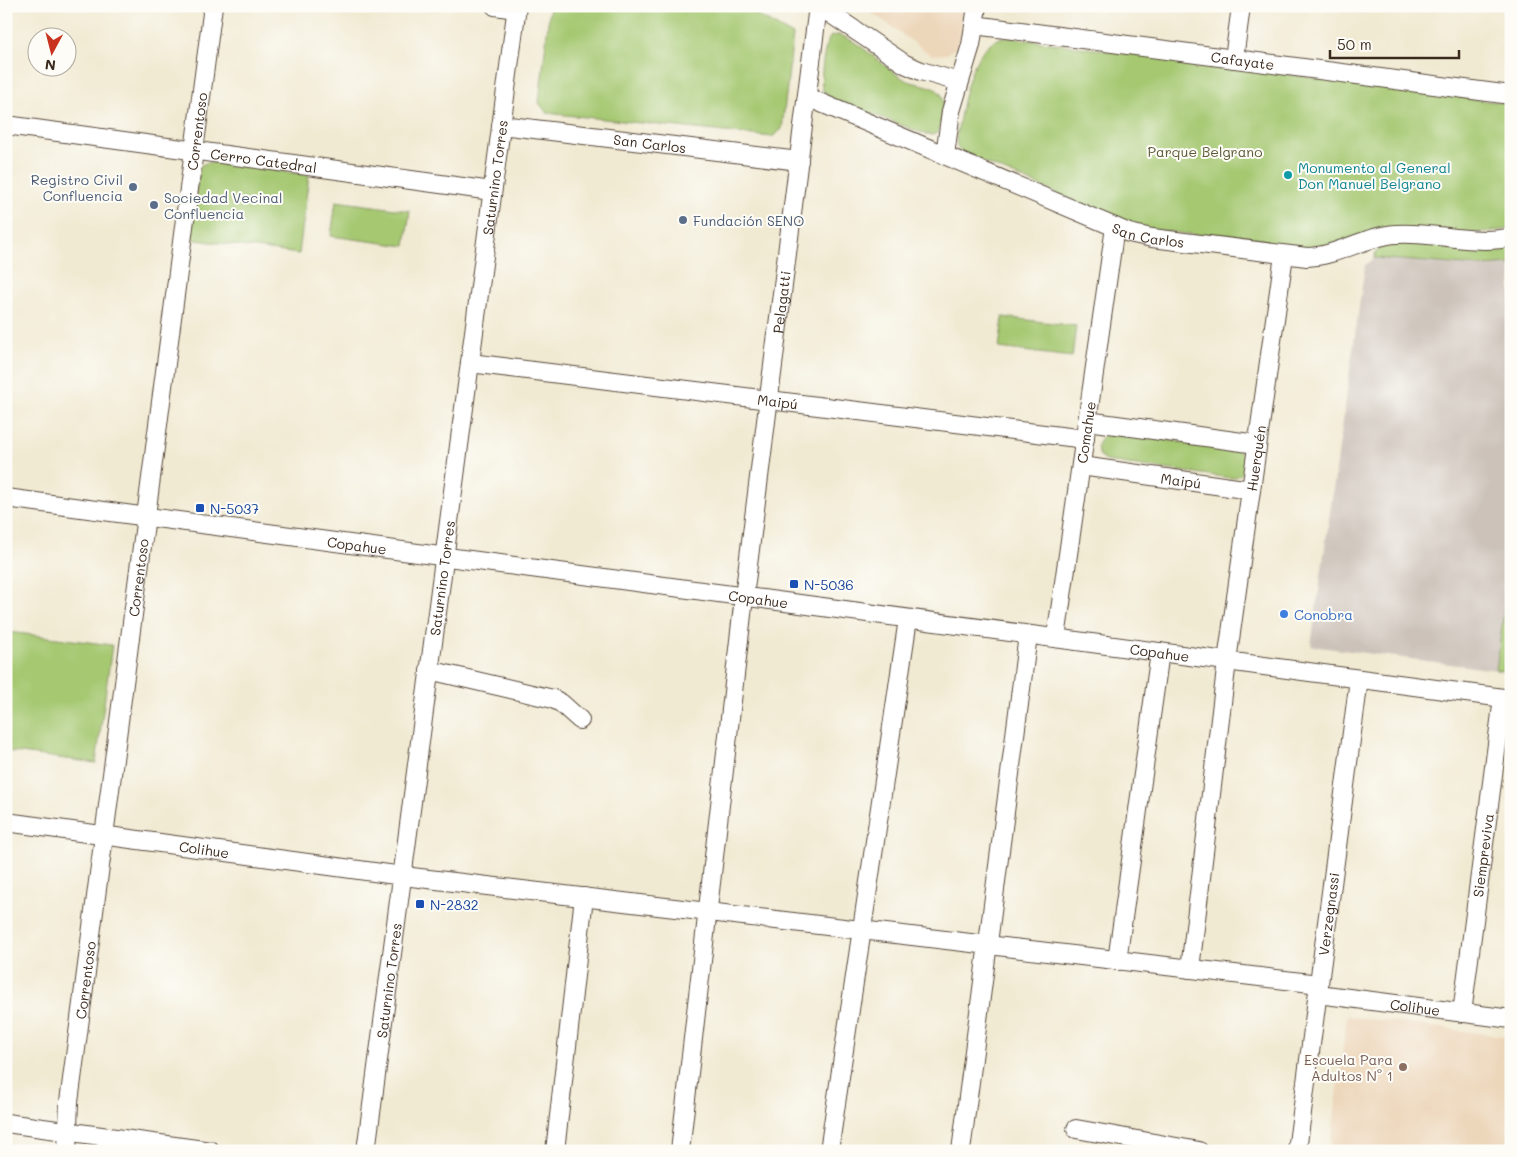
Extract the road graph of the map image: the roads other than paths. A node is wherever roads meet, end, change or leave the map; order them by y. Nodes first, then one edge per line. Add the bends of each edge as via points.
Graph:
1 (213, 6) edge
2 (495, 6) edge
3 (819, 6) edge
4 (977, 6) edge
5 (1241, 6) edge
6 (516, 8) edge
7 (974, 25) junction
8 (1234, 59) junction
9 (959, 82) junction
10 (1511, 96) edge
11 (807, 97) junction
12 (6, 125) edge
13 (501, 125) junction
14 (194, 150) junction
15 (945, 155) junction
16 (799, 161) junction
17 (492, 190) junction
18 (1115, 227) junction
19 (1511, 237) edge
20 (1284, 255) junction
21 (470, 363) junction
22 (769, 400) junction
23 (1087, 420) junction
24 (1085, 439) junction
25 (1257, 444) junction
26 (1081, 466) junction
27 (1251, 490) junction
28 (6, 498) edge
29 (146, 517) junction
30 (444, 557) junction
31 (744, 597) junction
32 (908, 618) junction
33 (1028, 634) junction
34 (1056, 638) junction
35 (1160, 652) junction
36 (1227, 661) junction
37 (430, 670) junction
38 (1359, 679) junction
39 (1507, 698) edge
40 (580, 720) dead end
41 (6, 822) edge
42 (104, 835) junction
43 (403, 876) junction
44 (584, 897) junction
45 (708, 912) junction
46 (862, 930) junction
47 (988, 945) junction
48 (1117, 960) junction
49 (1190, 969) junction
50 (1318, 989) junction
51 (1462, 1013) junction
52 (1511, 1019) edge
53 (6, 1123) edge
54 (1076, 1129) dead end
55 (68, 1131) junction
56 (66, 1151) edge
57 (211, 1151) edge
58 (366, 1151) edge
59 (555, 1151) edge
60 (680, 1151) edge
61 (829, 1151) edge
62 (961, 1151) edge
63 (1200, 1151) edge
64 (1297, 1151) edge

1 - 14 street, Correntoso
2 - 6 street
3 - 9 street via 904,64
3 - 11 street, Pelagatti
4 - 7 street
5 - 8 street
6 - 13 street, Saturnino Torres
7 - 8 street, Cafayate
7 - 9 street via 969,54
8 - 10 street, Cafayate
9 - 15 street
11 - 15 street, San Carlos
11 - 16 street, Pelagatti
12 - 14 street, Cerro Catedral
13 - 16 street, San Carlos
13 - 17 street, Saturnino Torres
14 - 17 street, Cerro Catedral
14 - 29 street, Correntoso
15 - 18 street, San Carlos
16 - 22 street, Pelagatti
17 - 21 street, Saturnino Torres
18 - 20 street, San Carlos via 1152,238
18 - 23 street, Comahue
19 - 20 street, San Carlos via 1489,240 1396,234 1315,257
20 - 25 street, Huerquén
21 - 22 street, Maipú
21 - 30 street, Saturnino Torres
22 - 24 street, Maipú
22 - 31 street, Pelagatti
23 - 24 street, Comahue
23 - 25 street
24 - 26 street, Comahue
25 - 27 street, Huerquén
26 - 27 street, Maipú
26 - 34 street, Comahue
27 - 36 street, Huerquén
28 - 29 street, Copahue
29 - 30 street, Copahue
29 - 42 street, Correntoso
30 - 31 street, Copahue
30 - 37 street, Saturnino Torres
31 - 32 street, Copahue
31 - 45 street, Pelagatti
32 - 33 street, Copahue
32 - 46 street
33 - 34 street, Copahue
33 - 47 street
34 - 35 street, Copahue
35 - 36 street, Copahue
35 - 48 street
36 - 38 street, Copahue
36 - 49 street, Huerquén
37 - 40 street via 553,699
37 - 43 street, Saturnino Torres
38 - 39 street, Copahue
38 - 50 street, Verzegnassi
39 - 51 street, Siempreviva
41 - 42 street, Colihue
42 - 43 street, Colihue
42 - 55 street, Correntoso
43 - 44 street, Colihue
43 - 58 street, Saturnino Torres
44 - 45 street, Colihue
44 - 59 street
45 - 46 street, Colihue
45 - 60 street, Pelagatti
46 - 47 street, Colihue
46 - 61 street
47 - 48 street, Colihue
47 - 62 street
48 - 49 street, Colihue
49 - 50 street, Colihue
50 - 51 street, Colihue
50 - 64 street, Verzegnassi
51 - 52 street, Colihue
53 - 55 street
54 - 63 street
55 - 56 street, Correntoso
55 - 57 street

